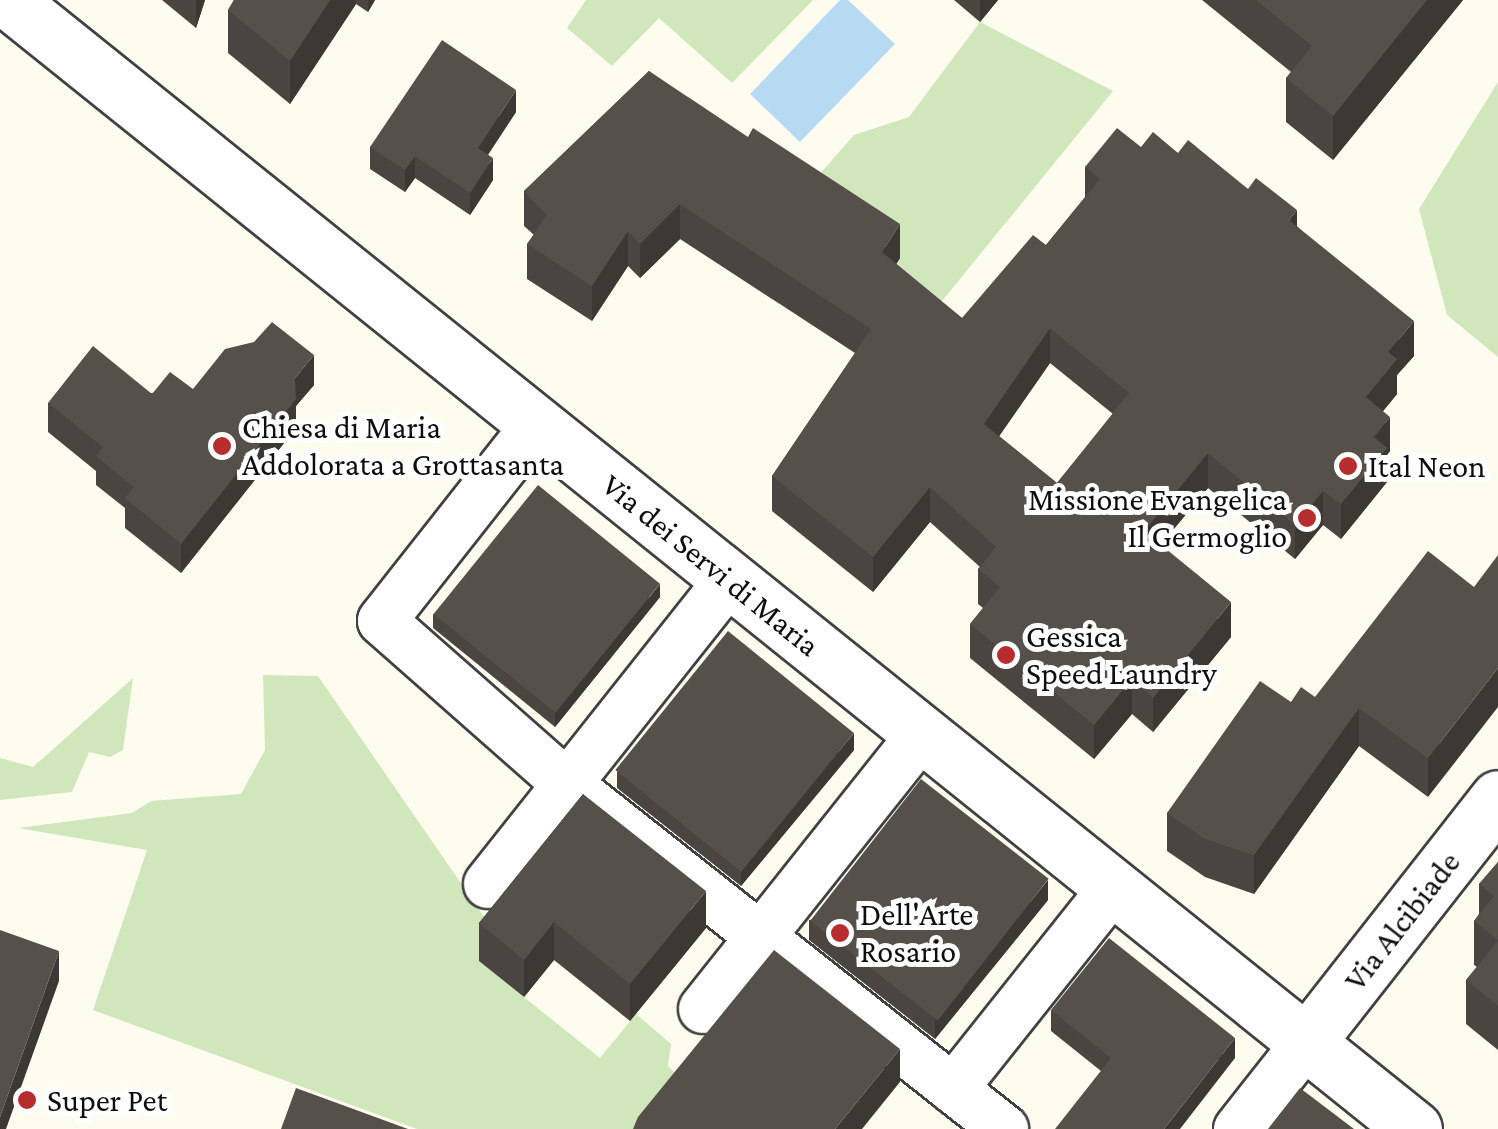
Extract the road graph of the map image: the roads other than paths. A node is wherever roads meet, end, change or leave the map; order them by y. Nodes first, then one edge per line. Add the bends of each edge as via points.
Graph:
1 (8, 0) edge
2 (536, 425) junction
3 (729, 580) junction
4 (922, 734) junction
5 (567, 784) junction
6 (1498, 798) edge
7 (488, 884) dead end
8 (1113, 888) junction
9 (760, 938) junction
10 (703, 1009) dead end
11 (1306, 1043) junction
12 (953, 1089) junction
13 (1004, 1129) edge
14 (1238, 1129) edge
15 (1414, 1129) edge

1 - 2 street, Via dei Servi di Maria
2 - 3 street, Via dei Servi di Maria
2 - 5 street via 382,621
3 - 4 street, Via dei Servi di Maria
3 - 5 street
4 - 8 street, Via dei Servi di Maria
4 - 9 street
5 - 7 street
5 - 9 street
6 - 11 street, Via Alcibiade
8 - 11 street, Via dei Servi di Maria
8 - 12 street
9 - 10 street
9 - 12 street
11 - 14 street
11 - 15 street, Via dei Servi di Maria
12 - 13 street

